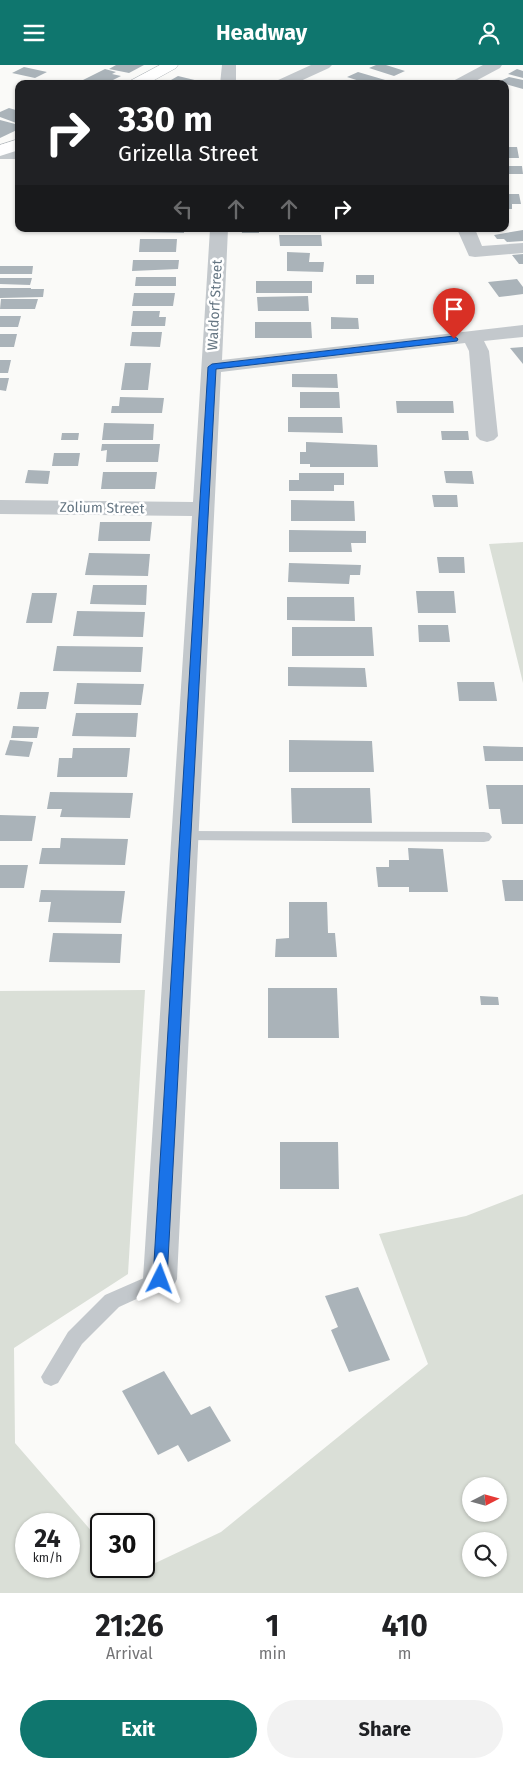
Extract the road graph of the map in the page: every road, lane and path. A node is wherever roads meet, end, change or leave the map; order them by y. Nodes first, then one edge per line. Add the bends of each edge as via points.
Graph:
1 (171, 65) edge
2 (229, 65) edge
3 (324, 65) edge
4 (495, 65) edge
5 (143, 80) edge
6 (228, 80) edge
7 (290, 80) edge
8 (466, 80) edge
9 (15, 146) edge
10 (0, 152) edge
11 (15, 154) edge
12 (219, 232) edge
13 (467, 232) edge
14 (523, 248) edge
15 (523, 331) edge
16 (472, 337) junction
17 (212, 367) junction
18 (486, 436) dead end
19 (0, 507) edge
20 (204, 509) junction
21 (185, 836) junction
22 (484, 837) dead end
23 (160, 1279) joint
24 (51, 1377) dead end

1 - 5 main road
2 - 6 street
3 - 7 street
4 - 8 street
9 - 10 main road
10 - 11 street
12 - 17 street, Waldorf Street
13 - 14 street via 475,252
15 - 16 street
16 - 17 street
16 - 18 street via 479,351
17 - 20 street, Waldorf Street
19 - 20 street, Zolium Street
20 - 21 street, Waldorf Street
21 - 22 lane
21 - 23 street, Waldorf Street
23 - 24 lane via 112,1301 75,1338

